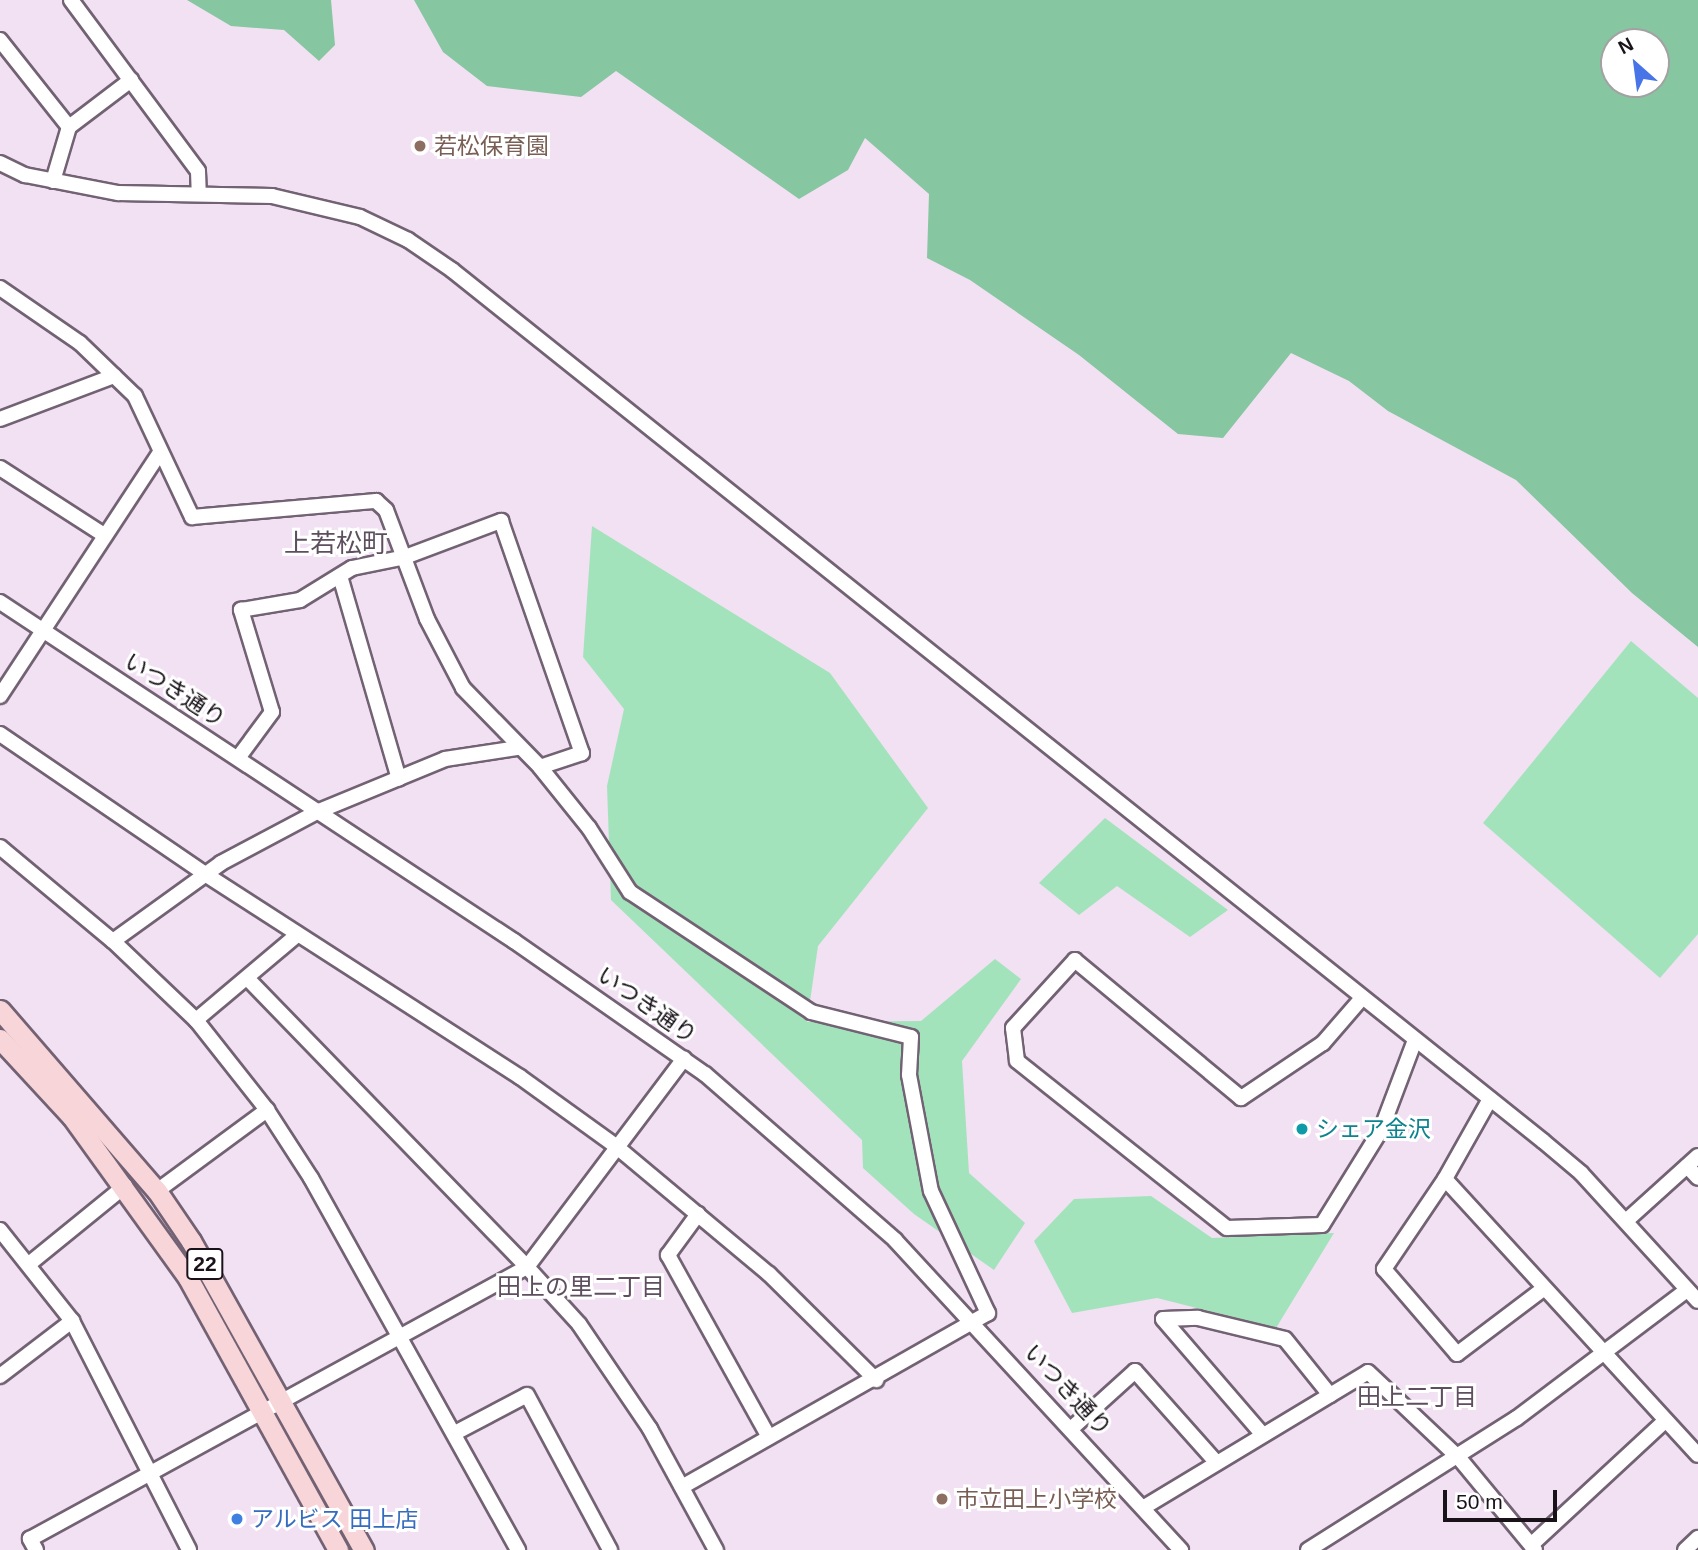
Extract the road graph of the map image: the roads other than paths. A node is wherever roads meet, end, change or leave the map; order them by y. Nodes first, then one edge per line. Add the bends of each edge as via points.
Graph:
1 (71, 0) edge
2 (0, 40) edge
3 (131, 80) junction
4 (69, 127) junction
5 (0, 163) edge
6 (53, 181) junction
7 (199, 194) junction
8 (0, 288) edge
9 (114, 376) junction
10 (0, 419) edge
11 (159, 454) junction
12 (0, 468) edge
13 (104, 535) junction
14 (405, 557) junction
15 (340, 576) junction
16 (0, 602) edge
17 (43, 631) junction
18 (0, 696) edge
19 (0, 734) edge
20 (518, 748) junction
21 (238, 758) junction
22 (540, 767) junction
23 (399, 779) junction
24 (319, 811) junction
25 (0, 847) edge
26 (205, 874) junction
27 (298, 934) junction
28 (113, 941) junction
29 (247, 978) junction
30 (1362, 998) junction
31 (0, 1010) edge
32 (197, 1020) junction
33 (0, 1039) edge
34 (1415, 1040) junction
35 (684, 1059) junction
36 (1490, 1099) junction
37 (267, 1110) junction
38 (617, 1147) junction
39 (1692, 1161) edge
40 (1698, 1178) edge
41 (1445, 1179) junction
42 (125, 1186) junction
43 (157, 1191) junction
44 (698, 1214) junction
45 (1626, 1221) junction
46 (0, 1230) edge
47 (29, 1264) junction
48 (527, 1267) junction
49 (1542, 1290) junction
50 (1687, 1290) junction
51 (1698, 1301) edge
52 (72, 1321) junction
53 (974, 1324) junction
54 (400, 1336) junction
55 (1602, 1354) junction
56 (0, 1376) edge
57 (876, 1380) junction
58 (1331, 1395) junction
59 (283, 1400) junction
60 (262, 1411) junction
61 (1665, 1421) junction
62 (1072, 1428) junction
63 (455, 1433) junction
64 (1263, 1436) junction
65 (769, 1437) junction
66 (1698, 1455) edge
67 (1459, 1458) junction
68 (1217, 1463) junction
69 (147, 1475) junction
70 (682, 1487) junction
71 (1146, 1506) junction
72 (1698, 1538) edge
73 (1533, 1548) edge
74 (36, 1550) edge
75 (190, 1550) edge
76 (338, 1550) edge
77 (364, 1550) edge
78 (518, 1550) edge
79 (610, 1550) edge
80 (716, 1550) edge
81 (1181, 1550) edge
82 (1308, 1550) edge
83 (1685, 1550) edge

1 - 3 street
2 - 4 street
3 - 4 street
3 - 7 street via 198,171
4 - 6 street
5 - 6 street
6 - 7 street via 118,193
7 - 30 street via 272,196 360,217 408,240 452,270
8 - 9 street via 79,343
9 - 10 street
9 - 11 street via 135,396
11 - 13 street
11 - 14 street via 192,517 376,501 386,510
12 - 13 street
13 - 17 street
14 - 15 street via 352,568
14 - 20 street via 427,619 463,688
14 - 22 street via 502,521 582,753
15 - 21 street via 300,600 241,610 272,712
15 - 23 street
16 - 17 street, いつき通り
17 - 18 street
17 - 21 street, いつき通り
19 - 26 street
20 - 22 street
20 - 23 street via 445,759
21 - 24 street, いつき通り
22 - 53 street via 589,828 630,892 811,1012 911,1037 909,1075 931,1191 988,1313
23 - 24 street
24 - 26 street
24 - 35 street, いつき通り
25 - 28 street
26 - 27 street
26 - 28 street
27 - 29 street
27 - 38 street via 520,1077
28 - 32 street
29 - 32 street
29 - 48 street
30 - 34 street
30 - 34 street via 1322,1043 1241,1098 1075,960 1013,1028 1017,1061 1227,1228 1322,1225 1381,1130
31 - 43 main road, 22
32 - 37 street
33 - 42 main road, 22 via 72,1117
34 - 36 street
35 - 38 street
35 - 53 street, いつき通り via 828,1178 895,1240
36 - 41 street
36 - 45 street via 1581,1173
37 - 43 street
37 - 54 street
38 - 44 street
38 - 48 street
39 - 40 street
39 - 45 street
41 - 49 street
41 - 49 street via 1384,1269 1457,1354
42 - 47 street
42 - 60 main road, 22 via 188,1278
43 - 59 main road, 22
44 - 57 street via 769,1274
44 - 65 street via 668,1255
45 - 50 street
46 - 47 street
47 - 52 street
48 - 54 street
48 - 70 street via 579,1324 650,1429
49 - 55 street
50 - 51 street
50 - 55 street
52 - 56 street
52 - 69 street
53 - 57 street
53 - 62 street, いつき通り
54 - 59 street
54 - 63 street
55 - 61 street
55 - 67 street
57 - 65 street
58 - 64 street
58 - 64 street via 1285,1339 1198,1318 1163,1319
58 - 67 street via 1368,1372
59 - 60 street
59 - 77 main road, 22
60 - 69 street
60 - 76 main road, 22
61 - 66 street
61 - 73 street
62 - 68 street via 1135,1371
62 - 71 street, いつき通り
63 - 78 street
63 - 79 street via 527,1395
64 - 68 street
65 - 70 street
67 - 73 street
67 - 82 street
68 - 71 street
69 - 74 street via 30,1539
69 - 75 street
70 - 80 street
71 - 81 street, いつき通り
72 - 83 street

